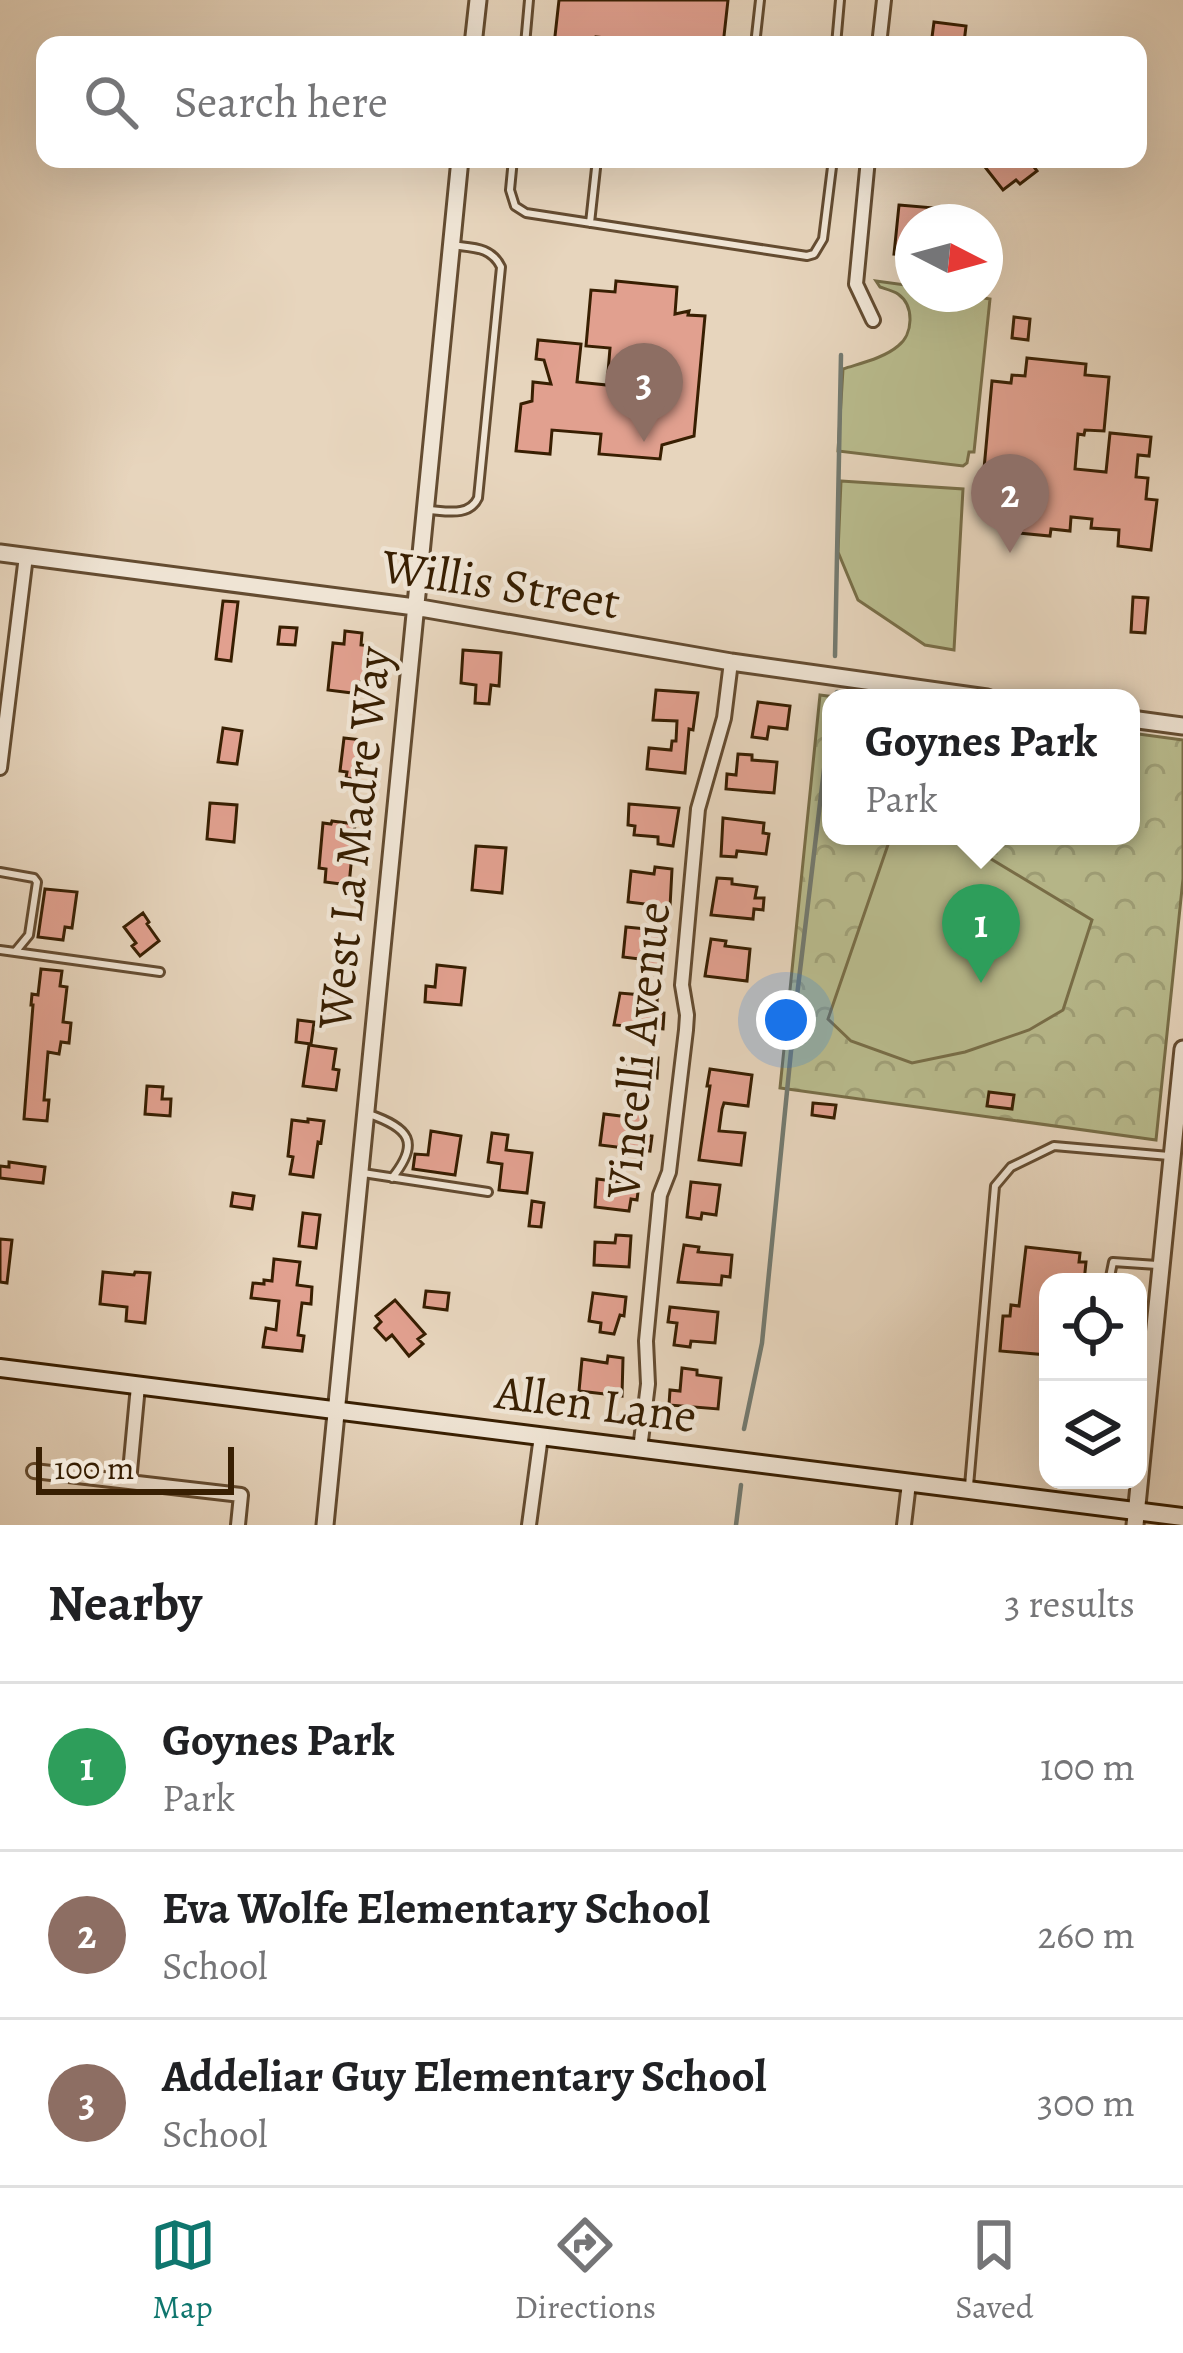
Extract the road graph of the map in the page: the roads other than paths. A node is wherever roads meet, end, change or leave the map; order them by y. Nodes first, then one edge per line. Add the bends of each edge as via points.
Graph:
1 (478, 0) edge
2 (529, 0) edge
3 (760, 0) edge
4 (840, 0) edge
5 (884, 0) edge
6 (474, 36) edge
7 (526, 36) edge
8 (756, 36) edge
9 (837, 36) edge
10 (880, 36) edge
11 (459, 168) edge
12 (512, 168) edge
13 (596, 168) edge
14 (832, 168) edge
15 (867, 168) edge
16 (590, 224) junction
17 (451, 245) junction
18 (873, 320) dead end
19 (425, 510) junction
20 (0, 553) edge
21 (26, 556) junction
22 (416, 607) junction
23 (731, 662) junction
24 (872, 689) edge
25 (1140, 720) edge
26 (1183, 726) edge
27 (0, 768) edge
28 (0, 872) edge
29 (0, 950) edge
30 (15, 952) junction
31 (160, 972) dead end
32 (1183, 1048) edge
33 (366, 1112) junction
34 (1176, 1152) edge
35 (360, 1173) junction
36 (392, 1178) junction
37 (488, 1192) dead end
38 (1161, 1266) junction
39 (1111, 1273) edge
40 (1147, 1355) edge
41 (0, 1368) edge
42 (1144, 1381) edge
43 (139, 1386) junction
44 (337, 1411) junction
45 (541, 1436) junction
46 (640, 1449) junction
47 (34, 1471) dead end
48 (129, 1482) junction
49 (909, 1483) junction
50 (968, 1490) junction
51 (1183, 1517) edge
52 (1136, 1518) edge
53 (238, 1525) edge
54 (325, 1525) edge
55 (529, 1525) edge
56 (904, 1525) edge

1 - 6 street
2 - 7 lane
3 - 8 lane
4 - 9 lane
5 - 10 street
11 - 17 street, West La Madre Way
12 - 16 lane via 515,206
13 - 16 lane
14 - 16 lane via 824,238 807,256
15 - 18 street via 856,284
17 - 19 street, West La Madre Way
17 - 19 lane via 487,250 501,267 478,498 464,512
19 - 22 street, West La Madre Way
20 - 21 street, Willis Street
21 - 22 street, Willis Street
21 - 27 street
22 - 23 street, Willis Street
22 - 33 street, West La Madre Way
23 - 24 street, Willis Street
23 - 46 street, Vincelli Avenue via 698,809 682,985 686,1030 670,1172 659,1195
25 - 26 street
28 - 30 lane via 37,881 28,934
29 - 30 lane
30 - 31 lane
32 - 34 street
33 - 35 street, West La Madre Way
33 - 36 lane via 392,1122 409,1141
34 - 38 street
34 - 50 lane via 1054,1146 1011,1167 995,1186
35 - 36 lane
35 - 44 street, West La Madre Way
36 - 37 lane
38 - 39 lane via 1113,1262
38 - 40 street
41 - 43 main road, Allen Lane
42 - 52 street
43 - 44 main road, Allen Lane
43 - 48 street
44 - 45 main road, Allen Lane
44 - 54 street, West La Madre Way
45 - 46 main road, Allen Lane
45 - 55 street
46 - 49 main road, Allen Lane
47 - 48 street
48 - 53 street via 241,1495
49 - 50 main road, Allen Lane
49 - 56 street
50 - 52 main road, Allen Lane
51 - 52 main road, Allen Lane

